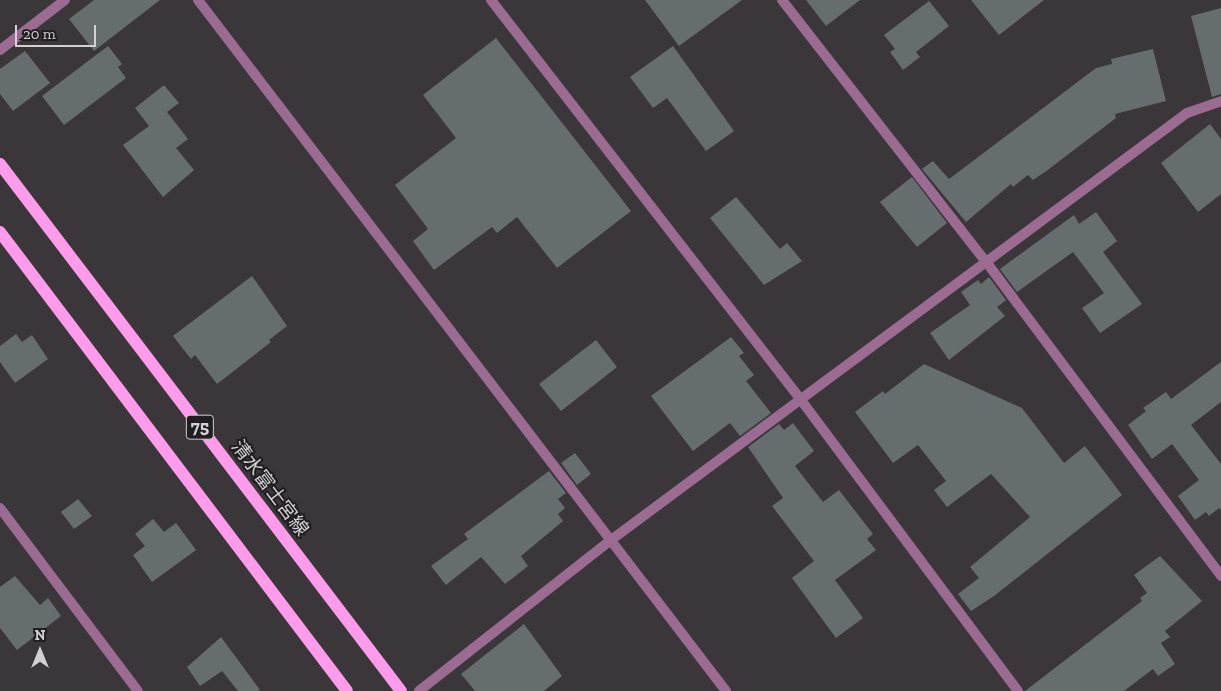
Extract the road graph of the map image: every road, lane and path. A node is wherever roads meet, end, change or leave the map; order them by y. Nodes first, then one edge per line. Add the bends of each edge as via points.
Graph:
1 (65, 0) edge
2 (198, 0) edge
3 (491, 0) edge
4 (782, 0) edge
5 (0, 50) edge
6 (1221, 102) edge
7 (0, 164) edge
8 (0, 232) edge
9 (987, 263) junction
10 (800, 400) junction
11 (0, 508) edge
12 (611, 540) junction
13 (1221, 576) edge
14 (138, 691) edge
15 (347, 691) edge
16 (401, 691) edge
17 (419, 691) edge
18 (726, 691) edge
19 (1018, 691) edge

1 - 5 street
2 - 12 street
3 - 10 street
4 - 9 street
6 - 9 street via 1187,113
7 - 16 main road, 清水富士宮線 / 75
8 - 15 main road, 75
9 - 10 street
9 - 13 street
10 - 12 street
10 - 19 street
11 - 14 street
12 - 17 street
12 - 18 street

